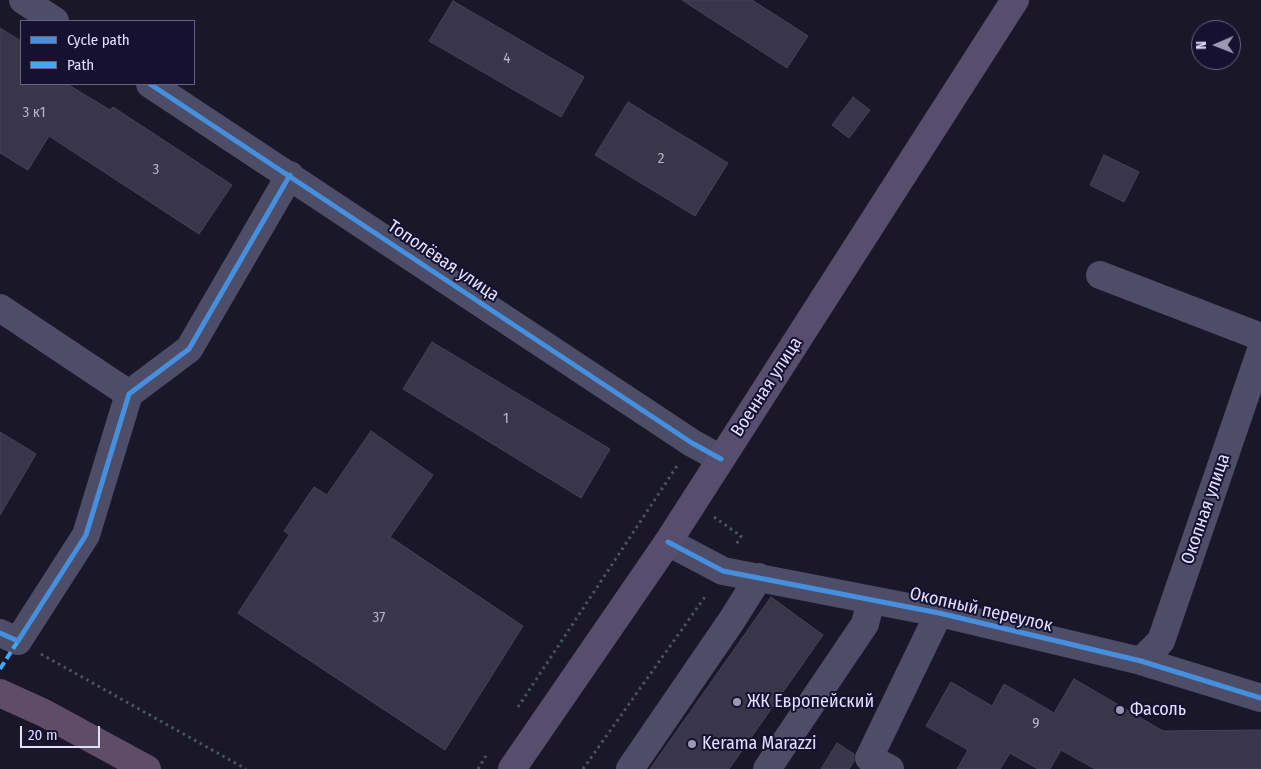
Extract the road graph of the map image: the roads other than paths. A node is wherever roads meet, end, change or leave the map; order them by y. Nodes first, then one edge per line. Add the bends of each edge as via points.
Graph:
1 (23, 0) edge
2 (1015, 0) edge
3 (54, 20) edge
4 (152, 85) edge
5 (290, 176) junction
6 (1100, 275) dead end
7 (0, 308) edge
8 (1261, 337) edge
9 (1261, 350) edge
10 (129, 394) junction
11 (721, 459) junction
12 (668, 542) junction
13 (759, 577) junction
14 (871, 600) junction
15 (939, 613) junction
16 (9, 637) edge
17 (1141, 661) junction
18 (0, 693) edge
19 (1261, 698) edge
20 (146, 769) edge
21 (512, 769) edge
22 (630, 769) edge
23 (767, 769) edge
24 (890, 769) edge

1 - 3 street
2 - 11 main road, Военная улица
4 - 5 street, Тополёвая улица
5 - 10 street via 189,349
5 - 11 street, Тополёвая улица
6 - 8 street
7 - 10 street
9 - 17 street, Окопная улица via 1161,641
10 - 16 street via 86,535
11 - 12 main road, Военная улица
12 - 13 street, Окопный переулок via 723,571
12 - 21 main road, Военная улица
13 - 14 street, Окопный переулок
13 - 22 street
14 - 15 street, Окопный переулок
14 - 23 street via 865,624
15 - 17 street, Окопный переулок
15 - 24 street via 869,758
17 - 19 street, Окопный переулок
18 - 20 highway

